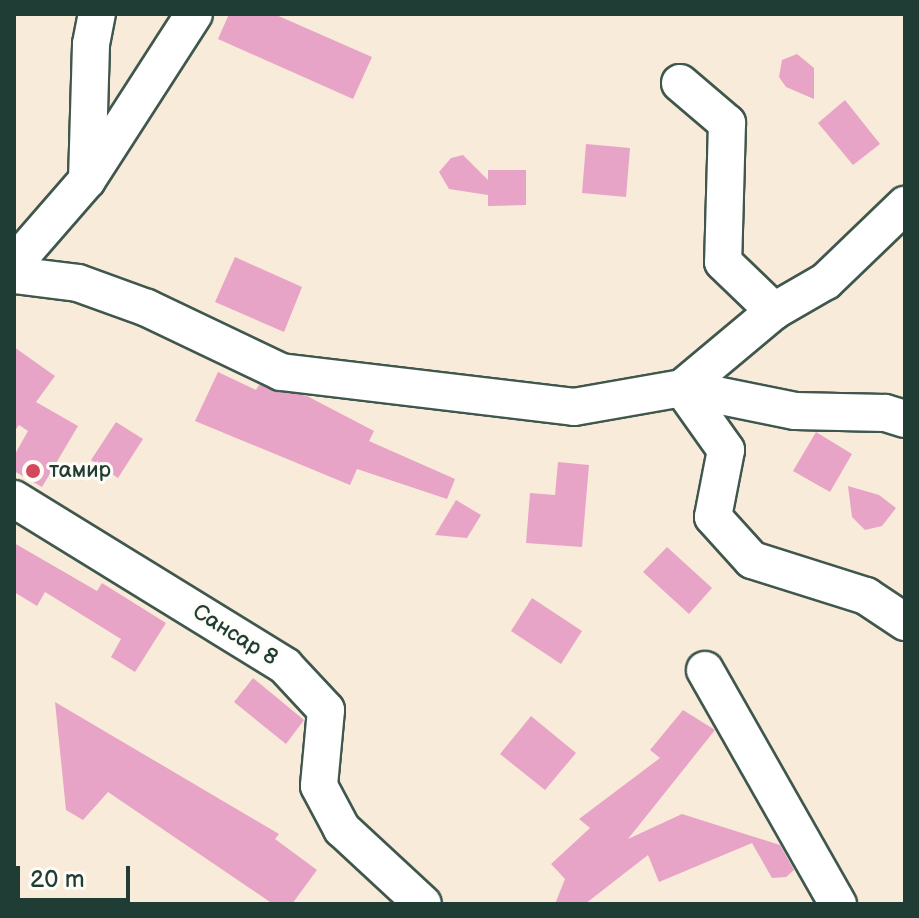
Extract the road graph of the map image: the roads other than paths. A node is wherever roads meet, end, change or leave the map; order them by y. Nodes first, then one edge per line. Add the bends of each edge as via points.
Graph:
1 (97, 14) edge
2 (194, 14) edge
3 (680, 83) dead end
4 (87, 180) junction
5 (905, 205) edge
6 (14, 264) edge
7 (14, 275) edge
8 (774, 311) junction
9 (682, 388) junction
10 (905, 419) edge
11 (14, 499) edge
12 (905, 622) edge
13 (705, 670) dead end
14 (423, 904) edge
15 (838, 904) edge

1 - 4 street via 91,44
2 - 4 street
3 - 8 street via 727,123 723,262
4 - 6 street
5 - 8 street via 826,281
7 - 9 street via 78,283 281,372 574,407
8 - 9 street
9 - 10 street via 795,411 885,413
9 - 12 street via 726,450 713,517 752,560 866,596
11 - 14 street, Сансар 8 via 285,666 326,710 319,786 342,829
13 - 15 street

